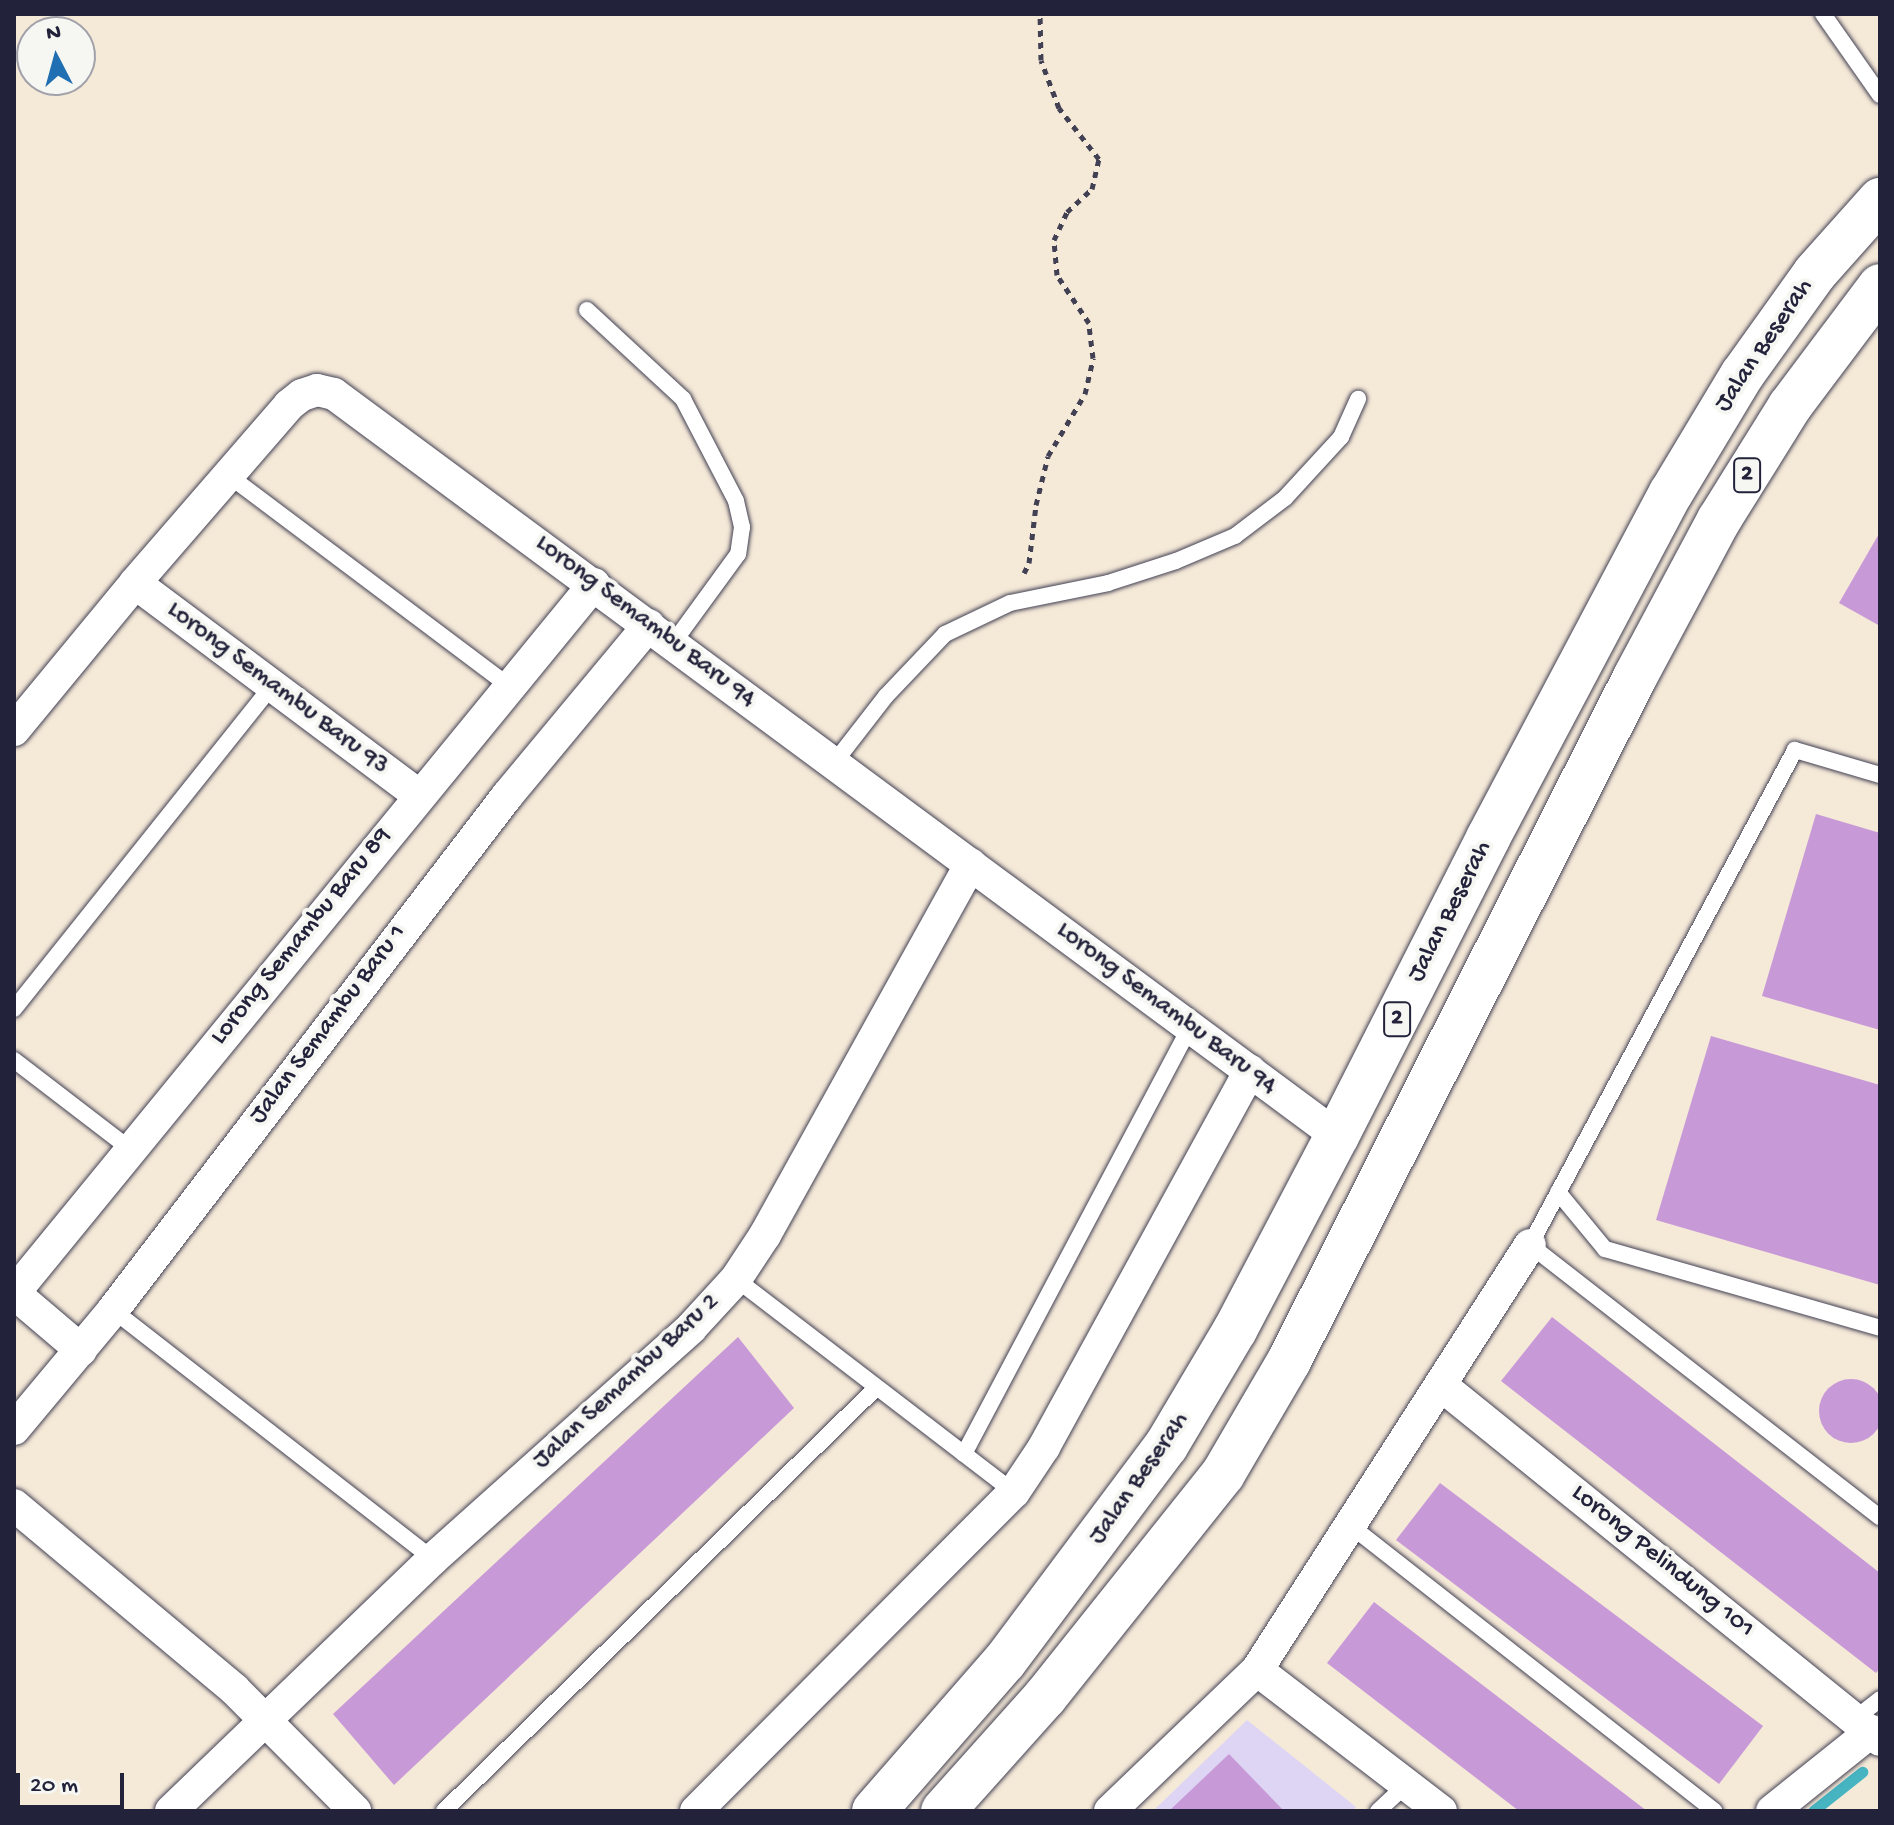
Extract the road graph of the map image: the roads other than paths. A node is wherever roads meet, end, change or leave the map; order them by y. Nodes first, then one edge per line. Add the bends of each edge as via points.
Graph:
1 (1823, 14) edge
2 (1880, 95) edge
3 (1880, 200) edge
4 (1880, 286) edge
5 (587, 310) dead end
6 (1358, 399) dead end
7 (228, 475) junction
8 (135, 583) junction
9 (594, 584) junction
10 (661, 634) junction
11 (273, 685) junction
12 (509, 686) junction
13 (14, 730) edge
14 (834, 763) junction
15 (1880, 775) edge
16 (418, 795) junction
17 (971, 864) junction
18 (14, 1009) edge
19 (1190, 1027) junction
20 (14, 1060) edge
21 (1250, 1071) junction
22 (1337, 1136) junction
23 (130, 1149) junction
24 (1558, 1192) junction
25 (1530, 1245) junction
26 (736, 1279) junction
27 (14, 1293) edge
28 (113, 1310) junction
29 (1880, 1328) edge
30 (81, 1350) junction
31 (1442, 1386) junction
32 (876, 1388) junction
33 (14, 1429) edge
34 (964, 1454) junction
35 (1014, 1492) junction
36 (14, 1505) edge
37 (1880, 1517) edge
38 (1351, 1526) junction
39 (433, 1559) junction
40 (1257, 1670) junction
41 (264, 1721) junction
42 (1872, 1722) edge
43 (1407, 1784) junction
44 (171, 1811) edge
45 (355, 1811) edge
46 (444, 1811) edge
47 (696, 1811) edge
48 (874, 1811) edge
49 (943, 1811) edge
50 (1110, 1811) edge
51 (1378, 1811) edge
52 (1441, 1811) edge
53 (1715, 1811) edge
54 (1772, 1811) edge

1 - 2 lane
3 - 22 highway, Jalan Beserah / 2 via 1805,286 1742,375 1671,493
4 - 49 highway, Jalan Beserah / 2 via 1790,406 1719,520 1289,1361 1223,1474 1045,1697
5 - 10 lane via 683,399 736,501 742,527 738,554
6 - 14 lane via 1341,437 1285,498 1235,536 1108,583 1010,603 945,634 886,696
7 - 8 street, Lorong Semambu Baru 94
7 - 9 street, Lorong Semambu Baru 94 via 302,395 317,390 334,394
7 - 12 lane
8 - 11 street, Lorong Semambu Baru 93
8 - 13 street, Lorong Semambu Baru 94
9 - 10 street, Lorong Semambu Baru 94
9 - 12 street, Lorong Semambu Baru 89
10 - 14 street, Lorong Semambu Baru 94
10 - 28 street, Jalan Semambu Baru 1 via 403,928
11 - 16 street, Lorong Semambu Baru 93
11 - 18 lane
12 - 16 street, Lorong Semambu Baru 89
14 - 17 street, Lorong Semambu Baru 94
15 - 24 lane via 1795,750
16 - 23 street, Lorong Semambu Baru 89
17 - 19 street, Lorong Semambu Baru 94
17 - 26 street, Jalan Semambu Baru 2
19 - 21 street, Lorong Semambu Baru 94
19 - 34 lane
20 - 23 lane
21 - 22 street, Lorong Semambu Baru 94
21 - 35 street via 1044,1447
22 - 48 highway, Jalan Beserah / 2 via 1235,1330 1166,1446 1005,1661
23 - 27 street, Lorong Semambu Baru 89
24 - 25 lane
24 - 29 lane via 1605,1249
25 - 31 street
25 - 37 lane
26 - 32 lane
26 - 39 street, Jalan Semambu Baru 2 via 691,1328
27 - 30 street, Lorong Semambu Baru 89
28 - 30 street, Jalan Semambu Baru 1
28 - 39 lane
30 - 33 street, Jalan Semambu Baru 1
31 - 38 street
31 - 42 street, Lorong Pelindung 101
32 - 34 lane
32 - 46 lane
34 - 35 lane
35 - 47 street
36 - 41 street via 234,1689
38 - 40 street
38 - 53 lane
39 - 41 street, Jalan Semambu Baru 2
40 - 43 street
40 - 50 street
41 - 44 street, Jalan Semambu Baru 2
41 - 45 street
42 - 54 street
43 - 51 lane
43 - 52 street

